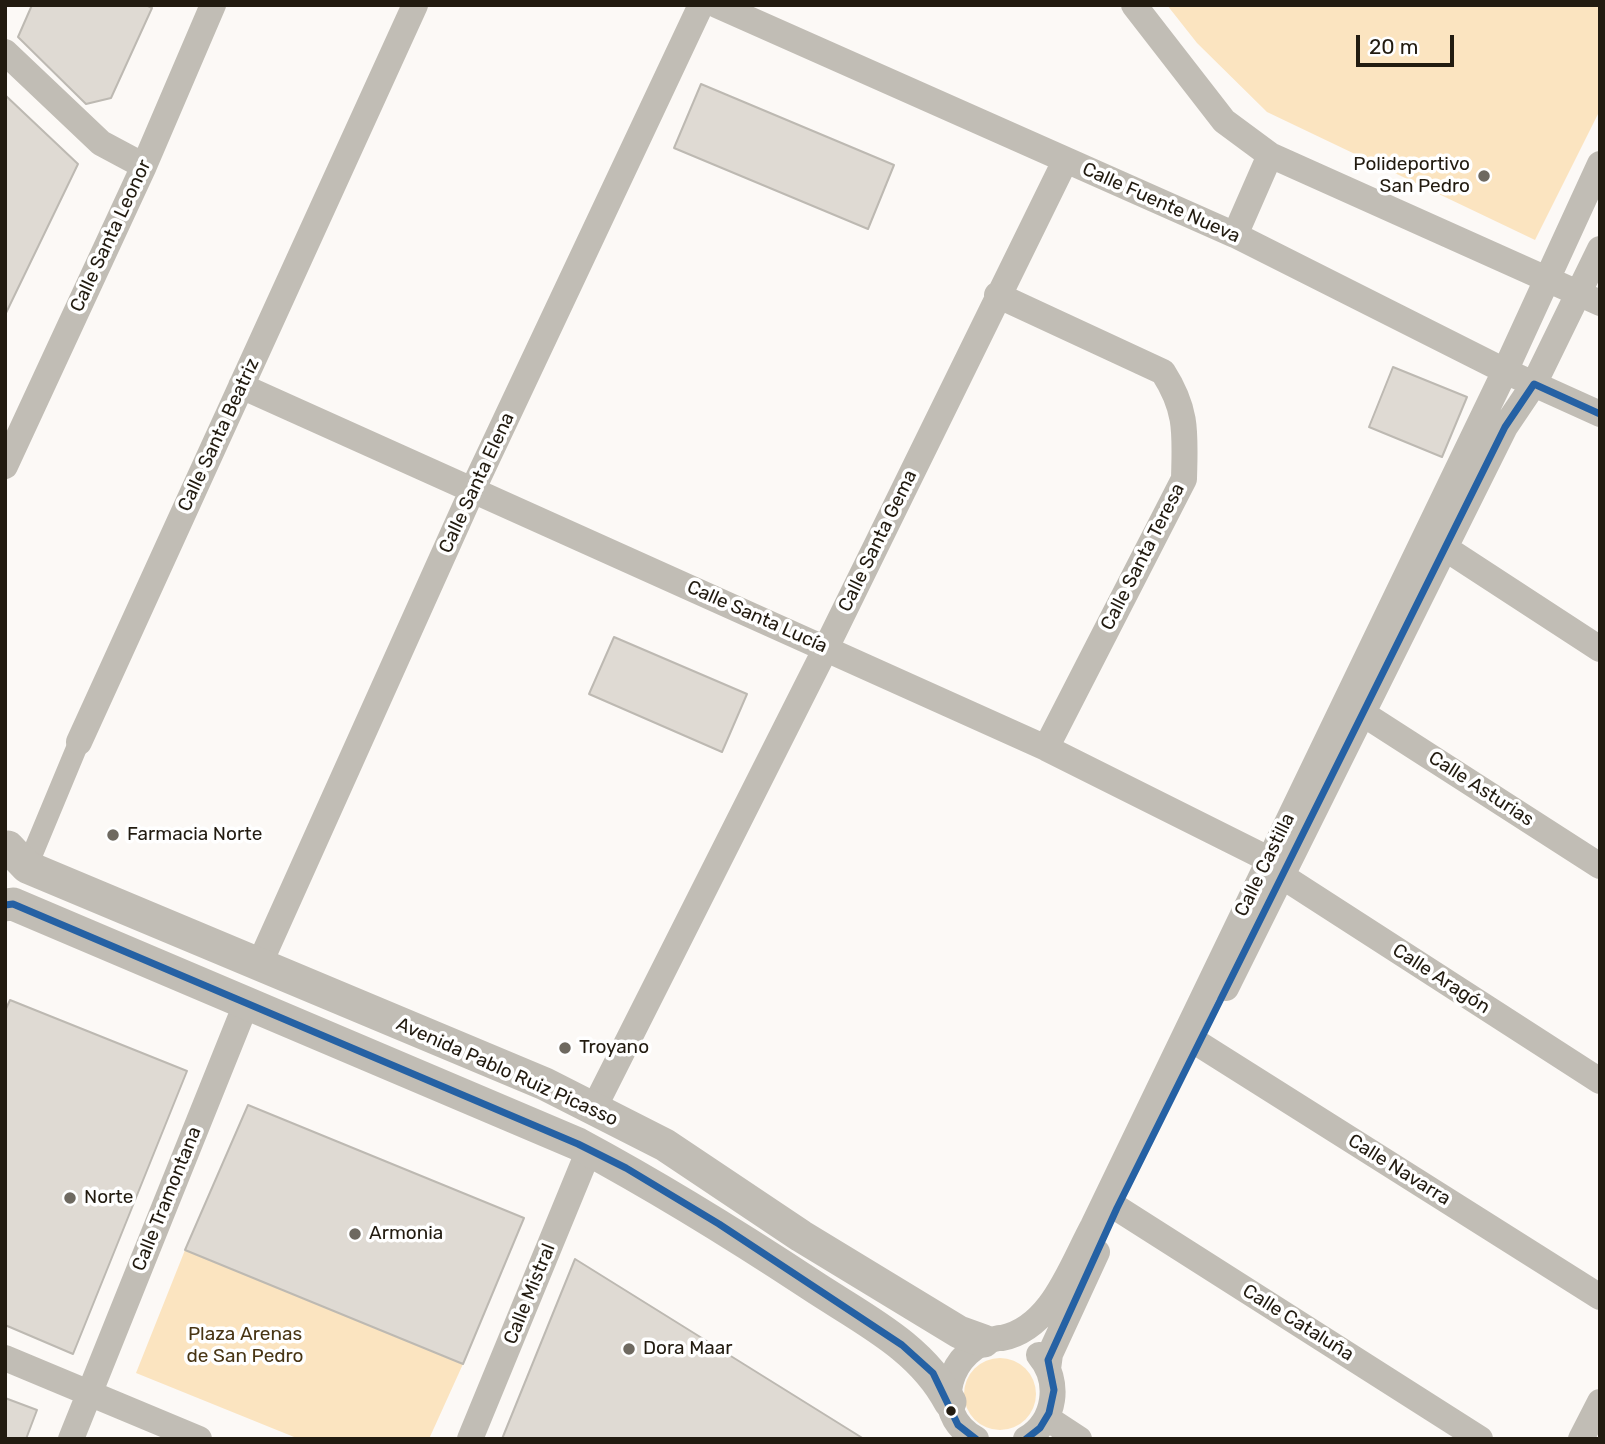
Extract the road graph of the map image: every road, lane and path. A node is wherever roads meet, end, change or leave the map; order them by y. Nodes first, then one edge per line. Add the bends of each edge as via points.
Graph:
1 (213, 5) edge
2 (415, 5) edge
3 (701, 5) edge
4 (717, 5) edge
5 (1134, 5) edge
6 (5, 52) edge
7 (1270, 155) junction
8 (1065, 161) junction
9 (1600, 164) edge
10 (144, 166) junction
11 (1235, 235) junction
12 (1600, 248) edge
13 (1546, 279) junction
14 (997, 295) junction
15 (1589, 298) edge
16 (1505, 371) junction
17 (1534, 384) junction
18 (241, 386) junction
19 (1600, 414) edge
20 (5, 466) edge
21 (472, 491) junction
22 (1445, 548) junction
23 (826, 648) junction
24 (1600, 649) edge
25 (1362, 713) junction
26 (79, 742) joint
27 (1046, 748) junction
28 (11, 852) edge
29 (1600, 866) edge
30 (1275, 867) junction
31 (5, 905) edge
32 (260, 965) junction
33 (246, 1004) junction
34 (1199, 1044) junction
35 (1600, 1081) edge
36 (594, 1108) junction
37 (589, 1150) junction
38 (1117, 1208) junction
39 (1600, 1297) edge
40 (993, 1339) junction
41 (5, 1358) edge
42 (1048, 1369) junction
43 (89, 1394) junction
44 (1600, 1402) edge
45 (1046, 1418) junction
46 (961, 1426) edge
47 (71, 1439) edge
48 (199, 1439) edge
49 (470, 1439) edge
50 (1026, 1439) edge
51 (1079, 1439) edge
52 (1480, 1439) edge
53 (1581, 1439) edge

1 - 10 street, Calle Santa Leonor
2 - 18 street, Calle Santa Beatriz
3 - 21 street, Calle Santa Elena
4 - 8 street, Calle Fuente Nueva
5 - 7 street via 1224,121
6 - 10 street via 101,143
7 - 11 street
7 - 13 street
8 - 11 street, Calle Fuente Nueva
8 - 14 street, Calle Santa Gema
9 - 13 street, Calle Castilla
10 - 20 street, Calle Santa Leonor
11 - 16 street, Calle Fuente Nueva
12 - 15 street, Calle Castilla
13 - 15 street
13 - 16 street, Calle Castilla
14 - 23 street, Calle Santa Gema
14 - 27 street, Calle Santa Teresa via 1163,372 1179,396 1185,429 1184,479
15 - 17 street, Calle Castilla
16 - 17 street, Calle Fuente Nueva
16 - 30 street, Calle Castilla
17 - 19 street, Calle Fuente Nueva
17 - 22 street, Calle Castilla via 1505,427
18 - 21 street, Calle Santa Lucía
18 - 26 street, Calle Santa Beatriz
21 - 23 street, Calle Santa Lucía
21 - 32 street, Calle Santa Elena
22 - 24 street
22 - 25 street, Calle Castilla
23 - 27 street, Calle Santa Lucía
23 - 36 street, Calle Santa Gema
25 - 29 street, Calle Asturias
25 - 30 street, Calle Castilla
26 - 28 street, Calle Santa Beatriz
27 - 30 street, Calle Santa Lucía
28 - 32 street, Avenida Pablo Ruiz Picasso
30 - 34 street, Calle Castilla
30 - 35 street, Calle Aragón
30 - 40 street, Calle Castilla via 1049,1307 1021,1332
31 - 33 street, Avenida Pablo Ruiz Picasso via 13,904
32 - 36 street, Avenida Pablo Ruiz Picasso
33 - 37 street, Avenida Pablo Ruiz Picasso
33 - 43 street, Calle Tramontana
34 - 38 street, Calle Castilla
34 - 39 street, Calle Navarra
36 - 40 street, Avenida Pablo Ruiz Picasso via 665,1145 801,1236 959,1332
37 - 46 street, Avenida Pablo Ruiz Picasso via 719,1224 902,1345 933,1373
37 - 49 street, Calle Mistral
38 - 42 street, Calle Castilla via 1050,1354
38 - 52 street, Calle Cataluña
40 - 42 street, Avenida Pablo Ruiz Picasso via 1018,1340
40 - 46 street, Avenida Pablo Ruiz Picasso via 968,1351 950,1382
41 - 43 street
42 - 45 street via 1054,1390
43 - 47 street, Calle Tramontana
43 - 48 street
44 - 53 street
45 - 50 street
45 - 51 street

